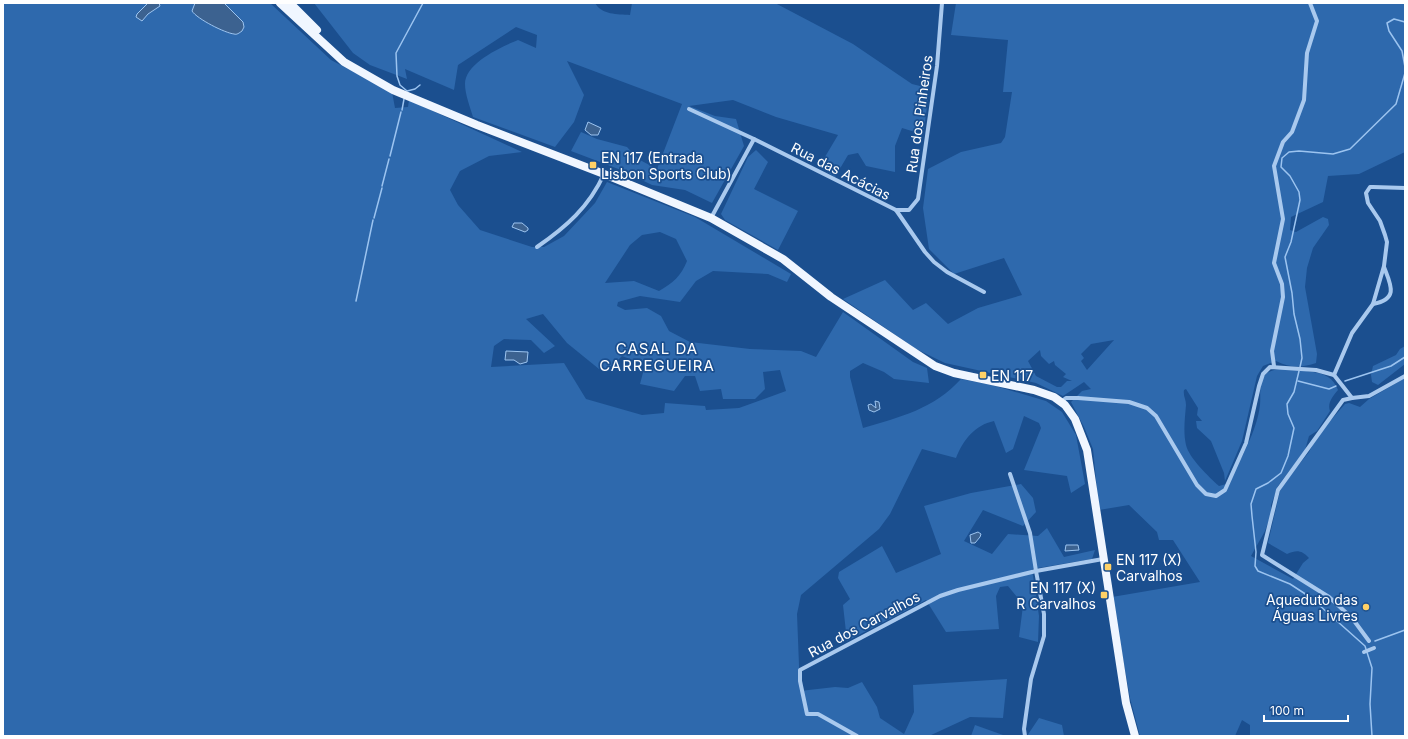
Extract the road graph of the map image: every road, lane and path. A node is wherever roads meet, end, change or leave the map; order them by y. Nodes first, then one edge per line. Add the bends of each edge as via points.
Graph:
1 (280, 3) edge
2 (290, 3) edge
3 (296, 3) edge
4 (942, 3) edge
5 (1310, 3) edge
6 (313, 26) junction
7 (358, 70) junction
8 (689, 109) dead end
9 (754, 139) junction
10 (604, 174) junction
11 (1405, 188) edge
12 (896, 210) junction
13 (711, 218) junction
14 (537, 247) dead end
15 (1384, 266) junction
16 (984, 292) dead end
17 (1373, 304) junction
18 (1274, 366) junction
19 (1334, 375) junction
20 (1405, 376) edge
21 (1352, 398) junction
22 (1062, 402) junction
23 (1010, 474) dead end
24 (1103, 559) junction
25 (1036, 571) junction
26 (1368, 642) dead end
27 (1374, 648) dead end
28 (1364, 652) dead end
29 (857, 736) edge
30 (1025, 736) edge
31 (1135, 736) edge

1 - 7 main road via 330,50
2 - 6 main road
3 - 6 street
4 - 12 street, Rua dos Pinheiros via 937,66 918,199 909,210
5 - 18 street via 1317,21 1307,53 1304,100 1292,132 1283,142 1274,166 1283,219 1274,263 1282,284 1283,298 1272,351
6 - 7 main road
7 - 10 main road via 394,90 477,126
8 - 9 street, Rua das Acácias
9 - 12 street, Rua das Acácias
9 - 13 street
10 - 13 main road
10 - 14 street via 597,190 569,224
11 - 15 street via 1373,187 1366,193 1368,203 1386,235
12 - 16 street, Rua das Acácias via 934,262
13 - 22 main road via 783,259 831,297 935,366 954,373 1034,390
15 - 17 street
15 - 17 street via 1392,289 1386,300
17 - 19 street via 1352,333
18 - 19 street via 1316,370
18 - 22 street via 1263,374 1246,443 1225,490 1216,496 1206,494 1198,485 1156,416 1147,408 1129,402 1078,398 1066,398
19 - 21 street
20 - 21 street via 1369,396
21 - 26 street via 1343,400 1278,490 1262,555 1329,597 1352,618
22 - 24 main road via 1075,419 1085,442
23 - 25 street via 1030,533
24 - 25 street, Rua dos Carvalhos
24 - 31 main road via 1126,703
25 - 29 street, Rua dos Carvalhos via 940,596 800,670 807,714 818,714
25 - 30 street via 1044,614 1044,636 1031,679
27 - 28 street

